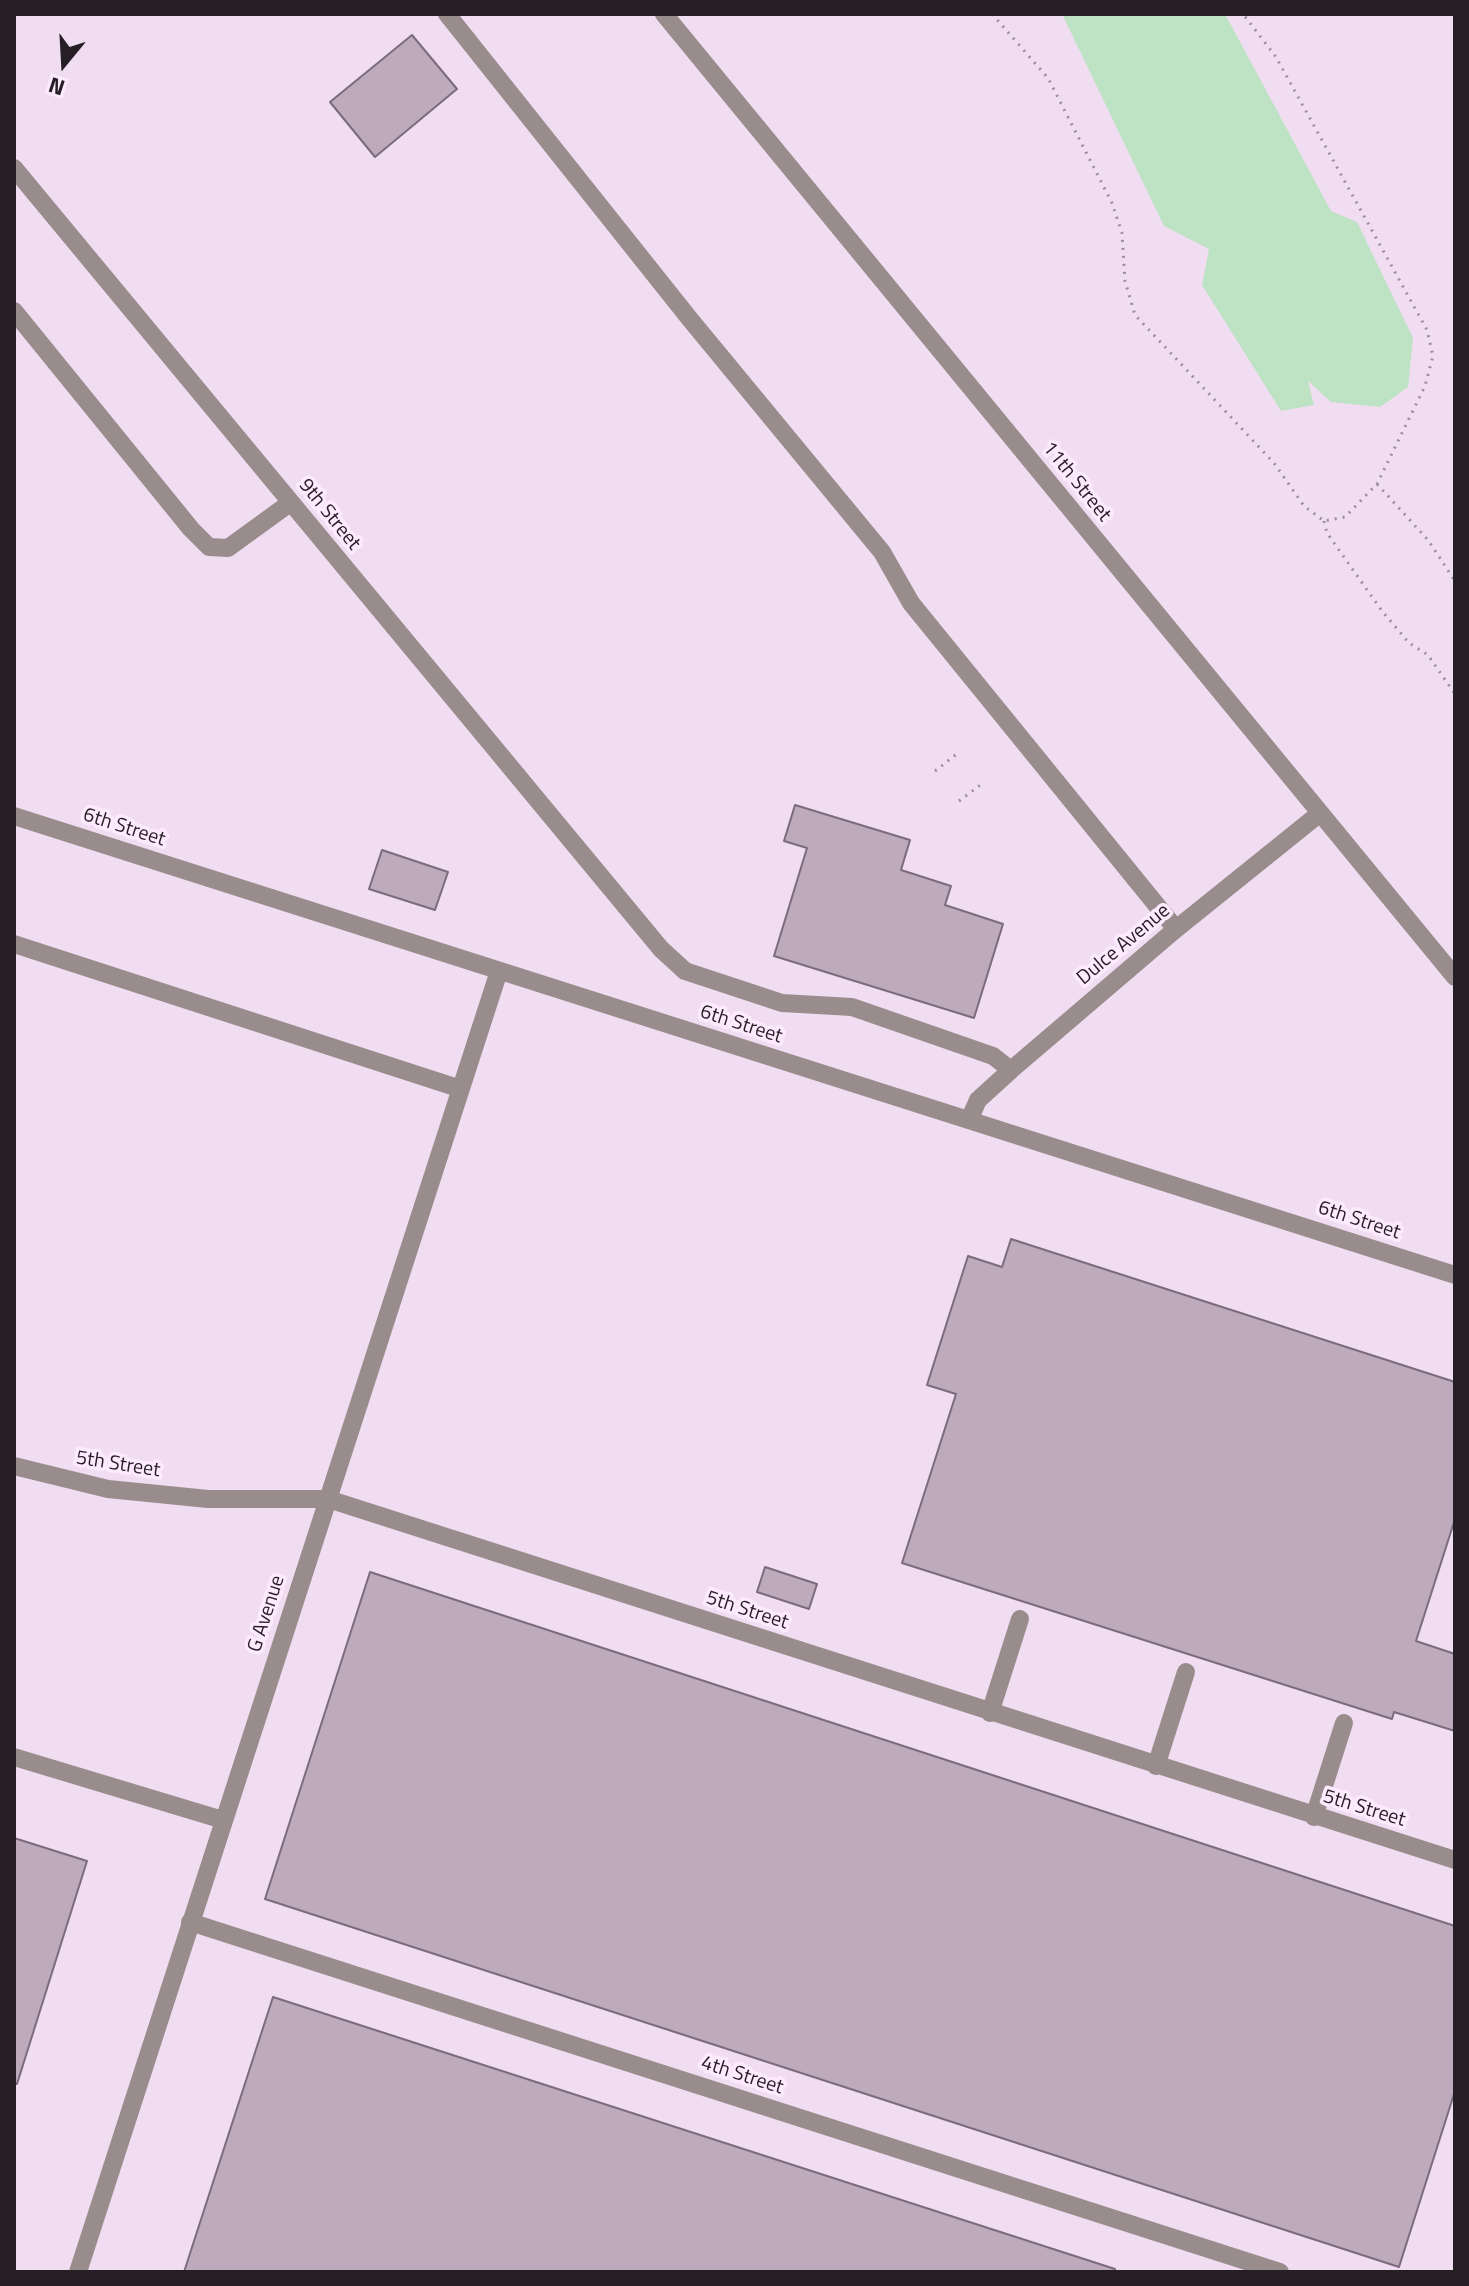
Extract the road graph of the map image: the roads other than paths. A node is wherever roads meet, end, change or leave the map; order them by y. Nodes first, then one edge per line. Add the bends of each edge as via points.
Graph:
1 (447, 14) edge
2 (664, 14) edge
3 (14, 168) edge
4 (14, 311) edge
5 (290, 503) junction
6 (1319, 814) junction
7 (14, 816) edge
8 (1176, 929) junction
9 (14, 944) edge
10 (499, 971) junction
11 (1455, 977) edge
12 (1011, 1070) junction
13 (461, 1089) junction
14 (969, 1120) junction
15 (1455, 1275) edge
16 (14, 1466) edge
17 (328, 1499) junction
18 (1020, 1619) dead end
19 (1186, 1672) dead end
20 (990, 1713) junction
21 (1344, 1723) dead end
22 (14, 1757) edge
23 (1156, 1766) junction
24 (1314, 1817) junction
25 (223, 1820) junction
26 (1455, 1860) edge
27 (190, 1922) junction
28 (78, 2272) edge
29 (1280, 2272) edge

1 - 8 lane via 882,552 911,603
2 - 6 lane, 11th Street
3 - 5 lane, 9th Street
4 - 5 lane via 209,547 228,548
5 - 12 lane, 9th Street via 609,890 685,971 782,1003 852,1007 993,1056
6 - 8 lane, Dulce Avenue
6 - 11 lane, 11th Street
7 - 10 lane, 6th Street
8 - 12 lane, Dulce Avenue
9 - 13 lane
10 - 13 lane, G Avenue
10 - 14 lane, 6th Street
12 - 14 lane, Dulce Avenue via 978,1100
13 - 17 lane, G Avenue
14 - 15 lane, 6th Street
16 - 17 lane, 5th Street via 108,1489 208,1499
17 - 20 lane, 5th Street
17 - 25 lane, G Avenue
18 - 20 lane
19 - 23 lane
20 - 23 lane, 5th Street
21 - 24 lane
22 - 25 lane
23 - 24 lane, 5th Street
24 - 26 lane, 5th Street
25 - 27 lane, G Avenue
27 - 28 lane, G Avenue
27 - 29 lane, 4th Street

